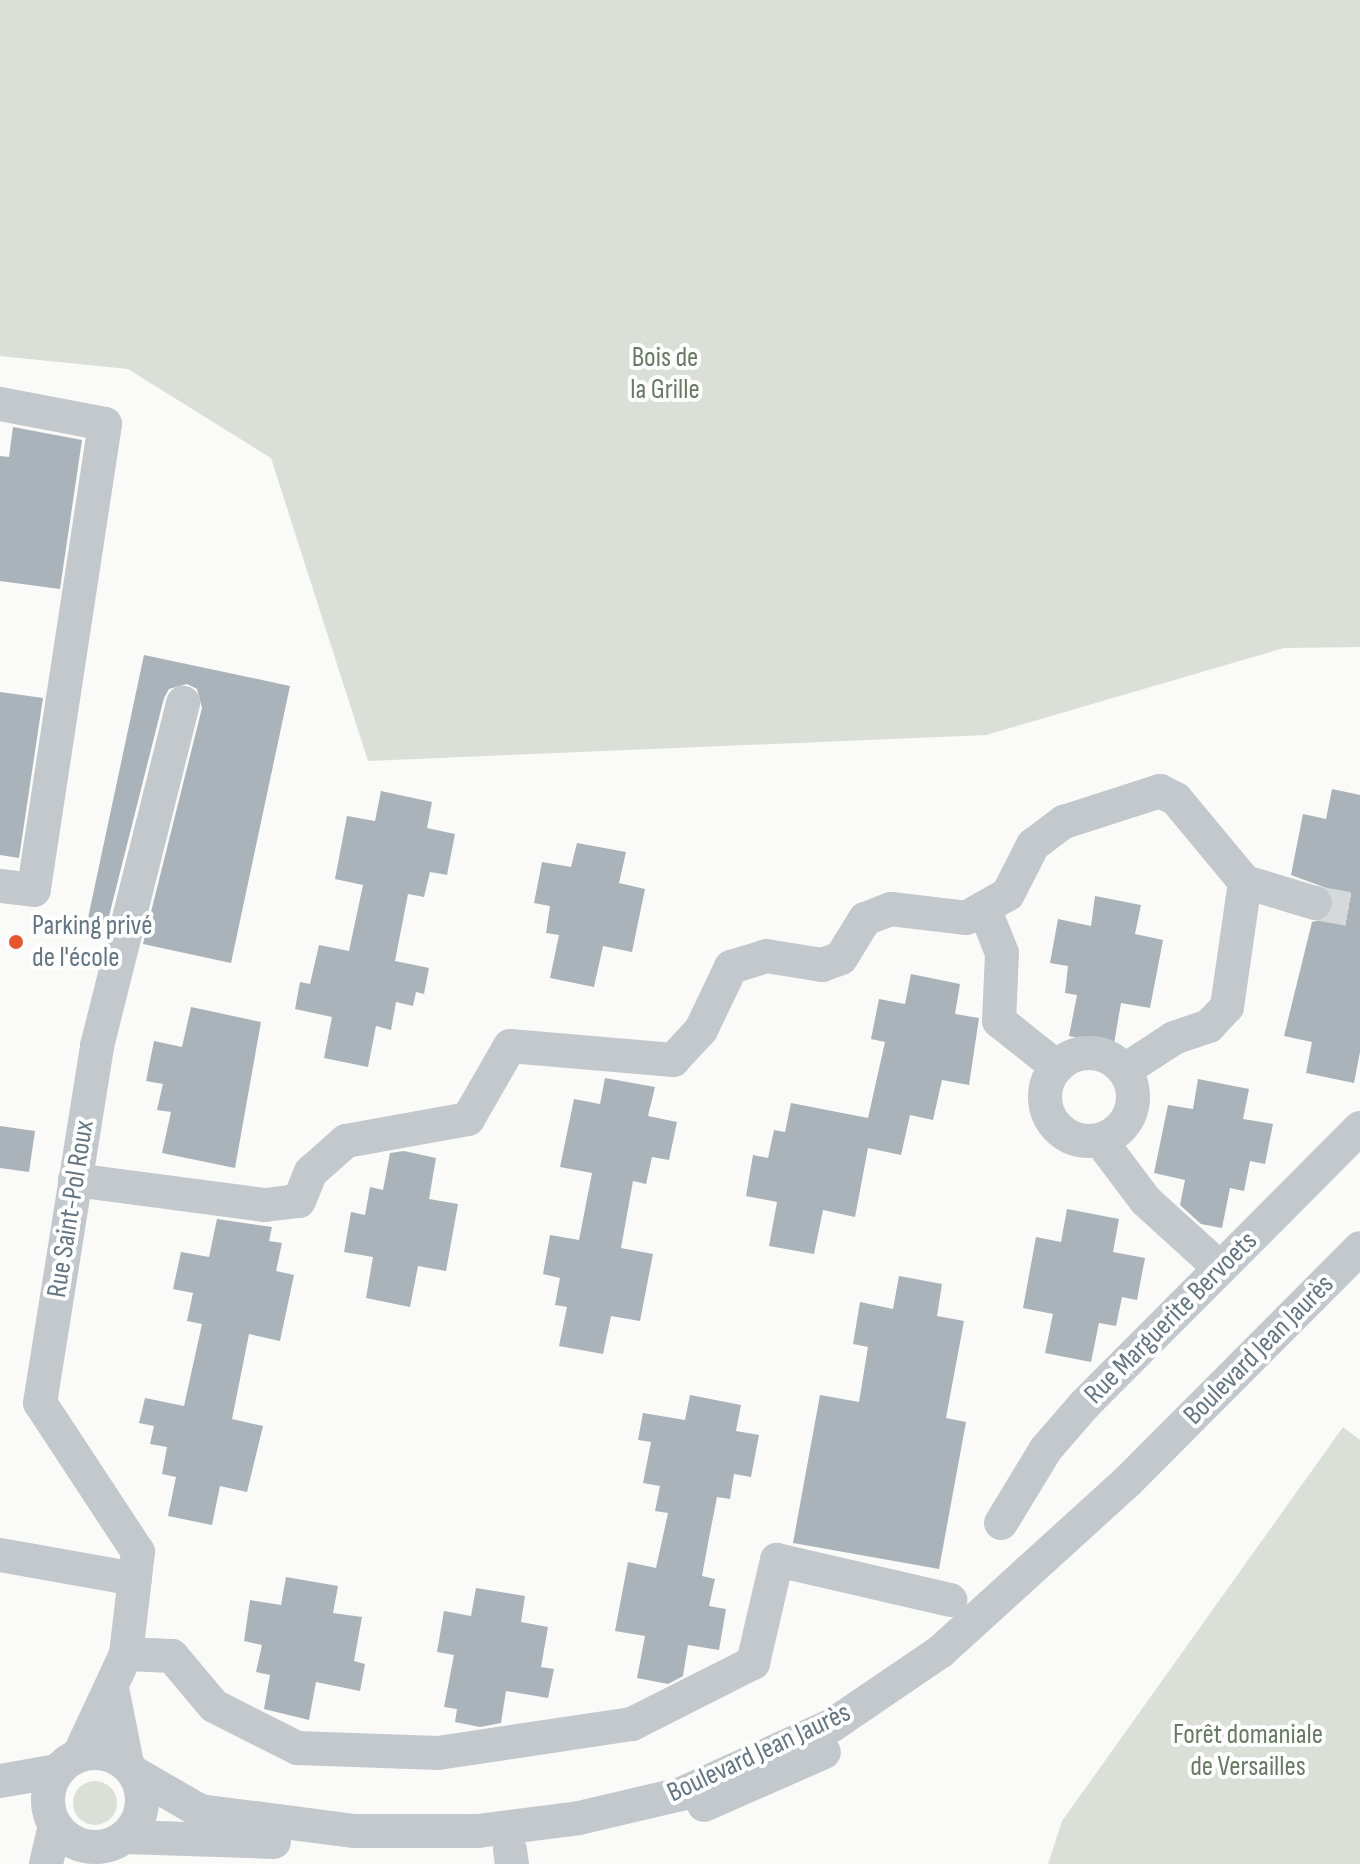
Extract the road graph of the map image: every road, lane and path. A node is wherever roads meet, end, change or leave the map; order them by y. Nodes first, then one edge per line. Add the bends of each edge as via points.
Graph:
1 (0, 404) edge
2 (183, 703) dead end
3 (1245, 882) junction
4 (0, 886) edge
5 (1315, 903) tunnel mouth
6 (984, 908) junction
7 (1057, 1067) junction
8 (1125, 1070) junction
9 (1360, 1128) edge
10 (1100, 1140) junction
11 (75, 1180) junction
12 (1360, 1248) edge
13 (1220, 1268) junction
14 (1360, 1275) edge
15 (1001, 1523) dead end
16 (0, 1555) edge
17 (135, 1579) junction
18 (950, 1600) dead end
19 (126, 1654) junction
20 (113, 1693) junction
21 (68, 1763) junction
22 (131, 1769) junction
23 (0, 1781) edge
24 (0, 1794) edge
25 (52, 1819) junction
26 (120, 1848) edge
27 (511, 1857) edge
28 (46, 1864) edge

1 - 4 street via 105,424 34,890
2 - 11 street, Rue Saint-Pol Roux via 97,1046
3 - 5 street
3 - 6 street via 1176,799 1160,791 1064,822 1033,845 1008,894
3 - 8 street via 1227,1007 1209,1026 1174,1038
6 - 7 street via 1002,953 999,1021
6 - 11 street via 966,918 891,909 865,919 841,958 766,956 731,967 701,1030 673,1060 510,1046 468,1119 346,1141 311,1172 299,1201 265,1205
7 - 8 street via 1078,1053 1095,1053
7 - 10 street via 1045,1090 1053,1124 1082,1141
8 - 10 street via 1132,1086 1130,1111 1116,1132
9 - 13 street, Rue Marguerite Bervoets
10 - 13 street via 1146,1201
11 - 17 street, Rue Saint-Pol Roux via 40,1403 138,1552
12 - 22 street, Boulevard Jean Jaurès via 1127,1482 940,1652 831,1726 681,1794 579,1818 478,1831 355,1831 200,1811
13 - 15 street, Rue Marguerite Bervoets via 1046,1449
14 - 27 street, Boulevard Jean Jaurès via 1061,1570 921,1693 763,1784
16 - 17 street
17 - 19 street, Rue Saint-Pol Roux
18 - 19 street via 777,1560 753,1663 632,1724 438,1753 297,1748 214,1706 172,1656
19 - 20 street, Rue Saint-Pol Roux
20 - 21 street, Rue Saint-Pol Roux
20 - 22 street, Rue Saint-Pol Roux
21 - 22 street via 105,1753
21 - 23 street
21 - 25 street via 48,1793
22 - 26 street via 142,1808
24 - 25 street
25 - 26 street via 87,1847
25 - 28 street
26 - 27 street, Boulevard Jean Jaurès via 247,1839 374,1852

